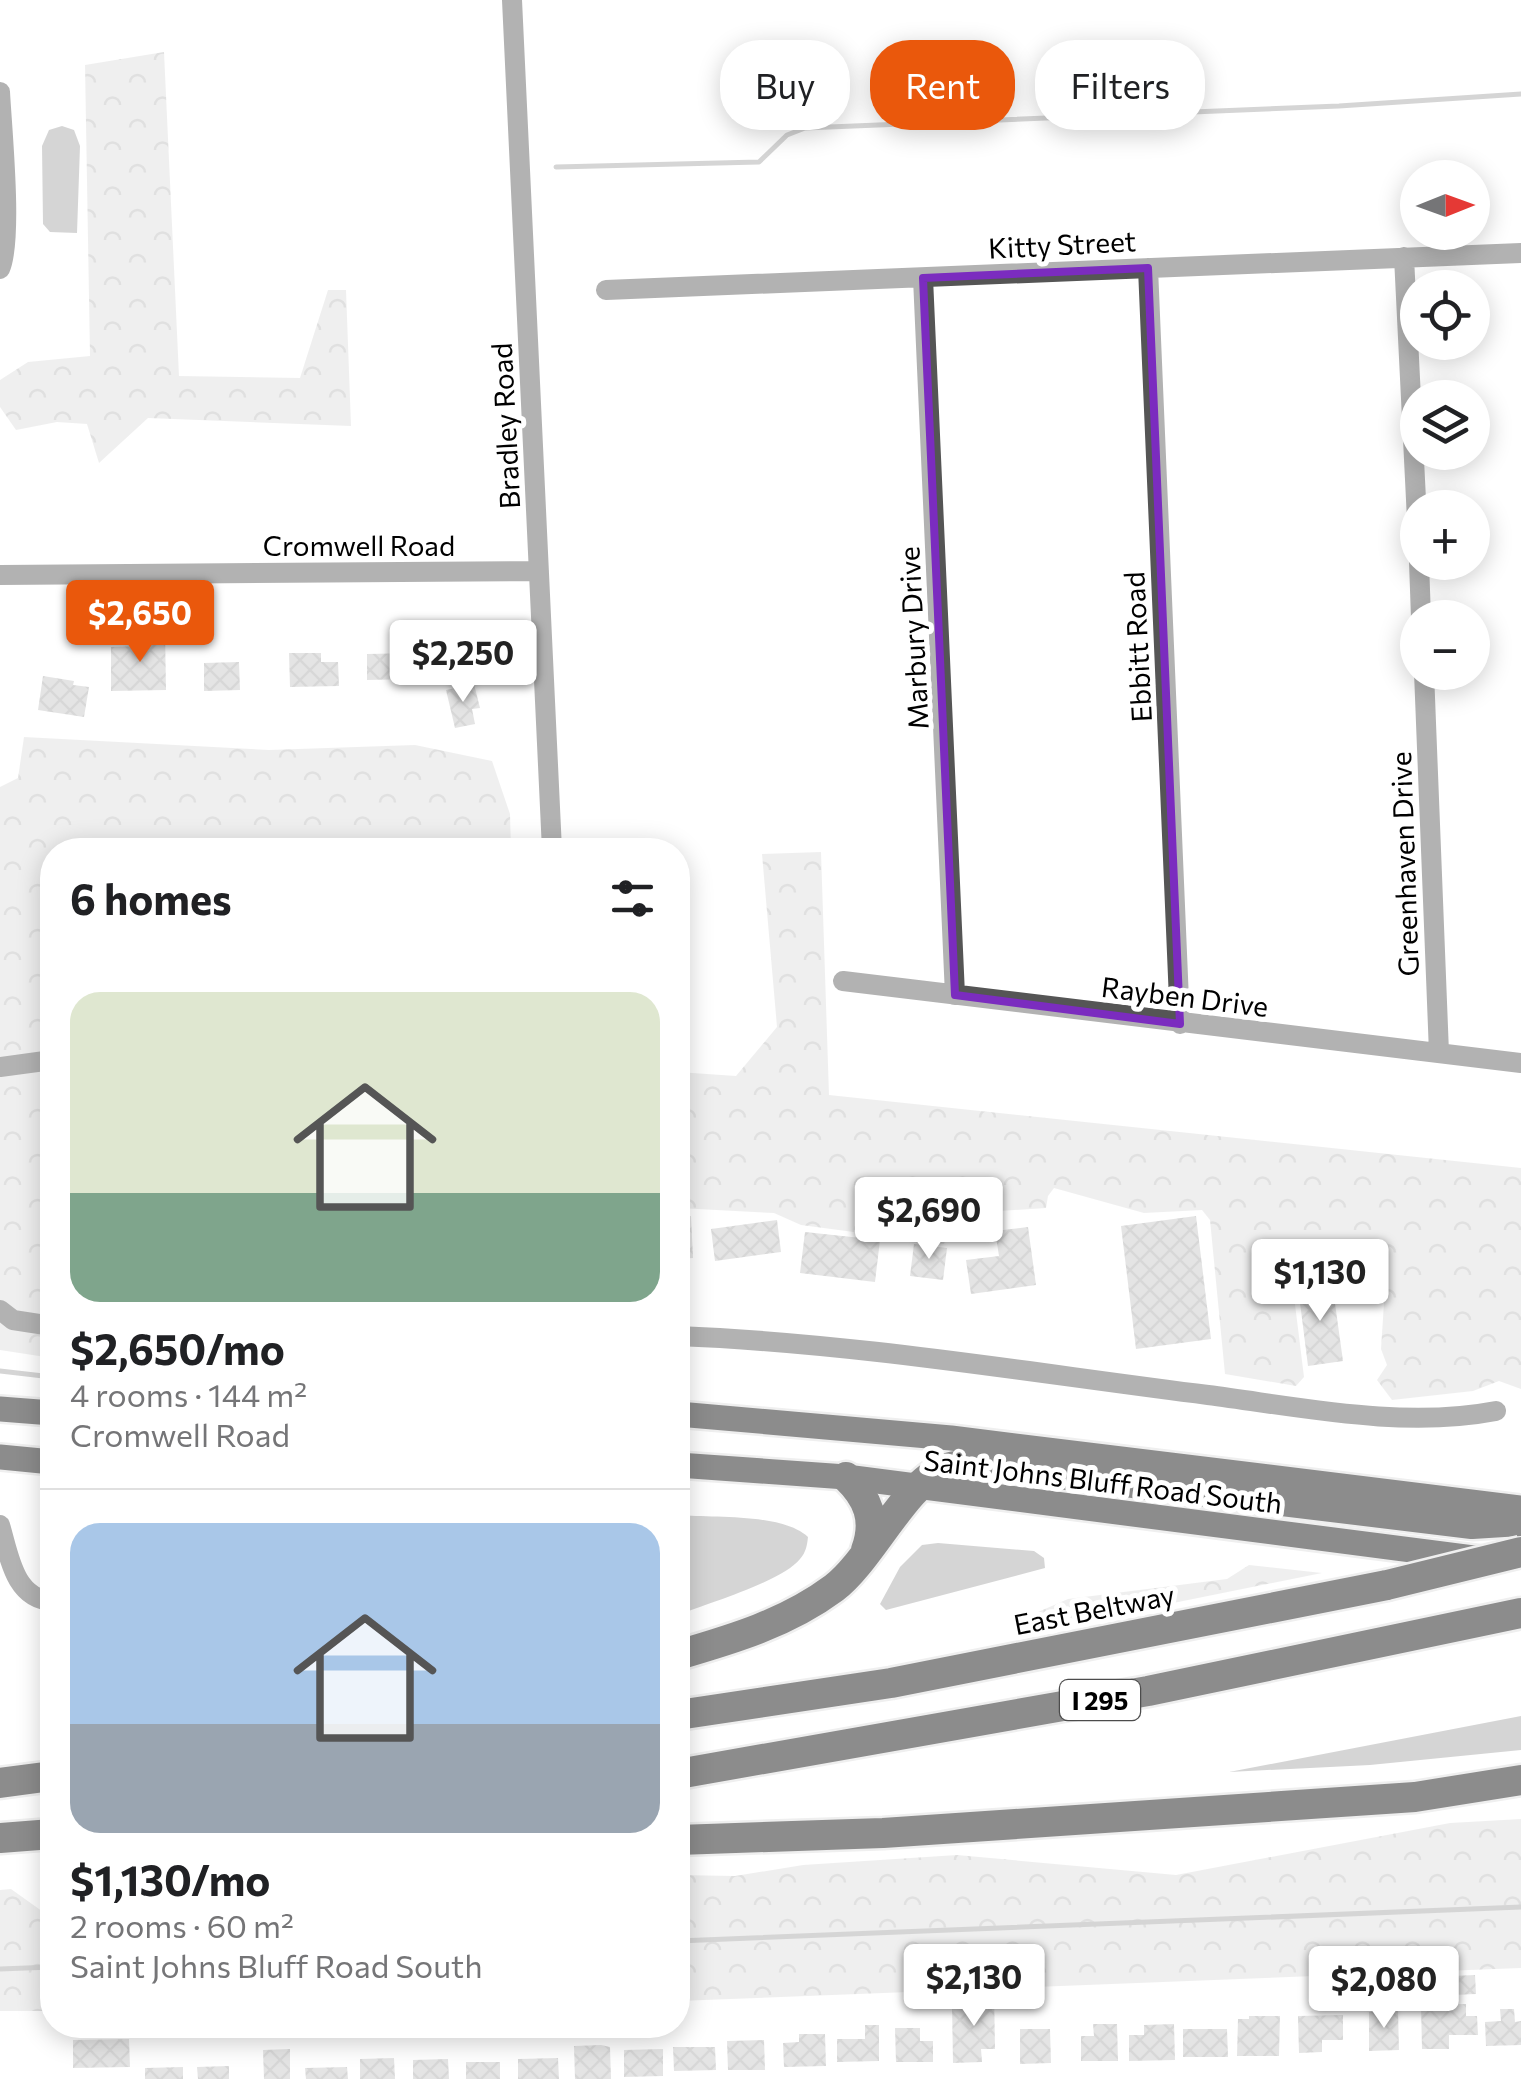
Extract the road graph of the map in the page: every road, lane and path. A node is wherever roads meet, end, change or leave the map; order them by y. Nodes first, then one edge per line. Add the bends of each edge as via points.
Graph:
1 (512, 0) edge
2 (0, 92) edge
3 (1521, 253) edge
4 (1404, 257) junction
5 (1148, 268) junction
6 (0, 269) edge
7 (923, 278) junction
8 (606, 290) dead end
9 (1416, 490) edge
10 (539, 571) junction
11 (0, 575) edge
12 (1425, 690) edge
13 (551, 838) edge
14 (843, 981) dead end
15 (955, 995) junction
16 (1180, 1024) junction
17 (1439, 1053) junction
18 (40, 1061) edge
19 (1521, 1062) edge
20 (0, 1066) edge
21 (0, 1310) edge
22 (40, 1324) edge
23 (690, 1337) edge
24 (1496, 1411) dead end
25 (40, 1413) edge
26 (690, 1415) edge
27 (1, 1417) edge
28 (0, 1457) edge
29 (40, 1461) edge
30 (690, 1466) edge
31 (846, 1477) junction
32 (919, 1488) junction
33 (1521, 1508) edge
34 (1521, 1521) edge
35 (0, 1525) edge
36 (1521, 1552) edge
37 (862, 1560) junction
38 (1521, 1564) edge
39 (40, 1600) edge
40 (1521, 1613) edge
41 (690, 1652) edge
42 (690, 1713) edge
43 (690, 1772) edge
44 (1521, 1780) edge
45 (40, 1781) edge
46 (0, 1785) edge
47 (40, 1835) edge
48 (0, 1838) edge
49 (690, 1840) edge
50 (0, 1852) edge
51 (40, 1852) edge

1 - 10 street, Bradley Road
2 - 6 street via 6,234
3 - 4 street, Kitty Street
4 - 5 street, Kitty Street
4 - 9 street
5 - 7 street, Kitty Street
5 - 16 street, Ebbitt Road
7 - 8 street, Kitty Street
7 - 15 street, Marbury Drive
10 - 11 street, Cromwell Road
10 - 13 street, Bradley Road
12 - 17 street, Greenhaven Drive
14 - 15 street, Rayben Drive
15 - 16 street, Rayben Drive
16 - 17 street, Rayben Drive
17 - 19 street, Rayben Drive
18 - 20 street
21 - 22 street via 13,1320
23 - 24 street via 886,1354 1346,1412 1459,1418
25 - 27 main road
26 - 33 main road, Saint Johns Bluff Road South via 951,1438
28 - 29 main road
30 - 31 main road, Saint Johns Bluff Road South
31 - 32 main road, Saint Johns Bluff Road South
31 - 37 highway via 865,1499 871,1520
32 - 34 highway via 943,1469 975,1464 1472,1524
32 - 37 highway
32 - 38 main road, Saint Johns Bluff Road South
35 - 39 street via 18,1583
36 - 42 highway, East Beltway / I 295, bridge via 891,1683
37 - 41 highway via 838,1585 776,1623
40 - 43 highway, I 295 via 1148,1692
44 - 49 highway via 1415,1797
45 - 46 highway
47 - 48 highway
50 - 51 highway

